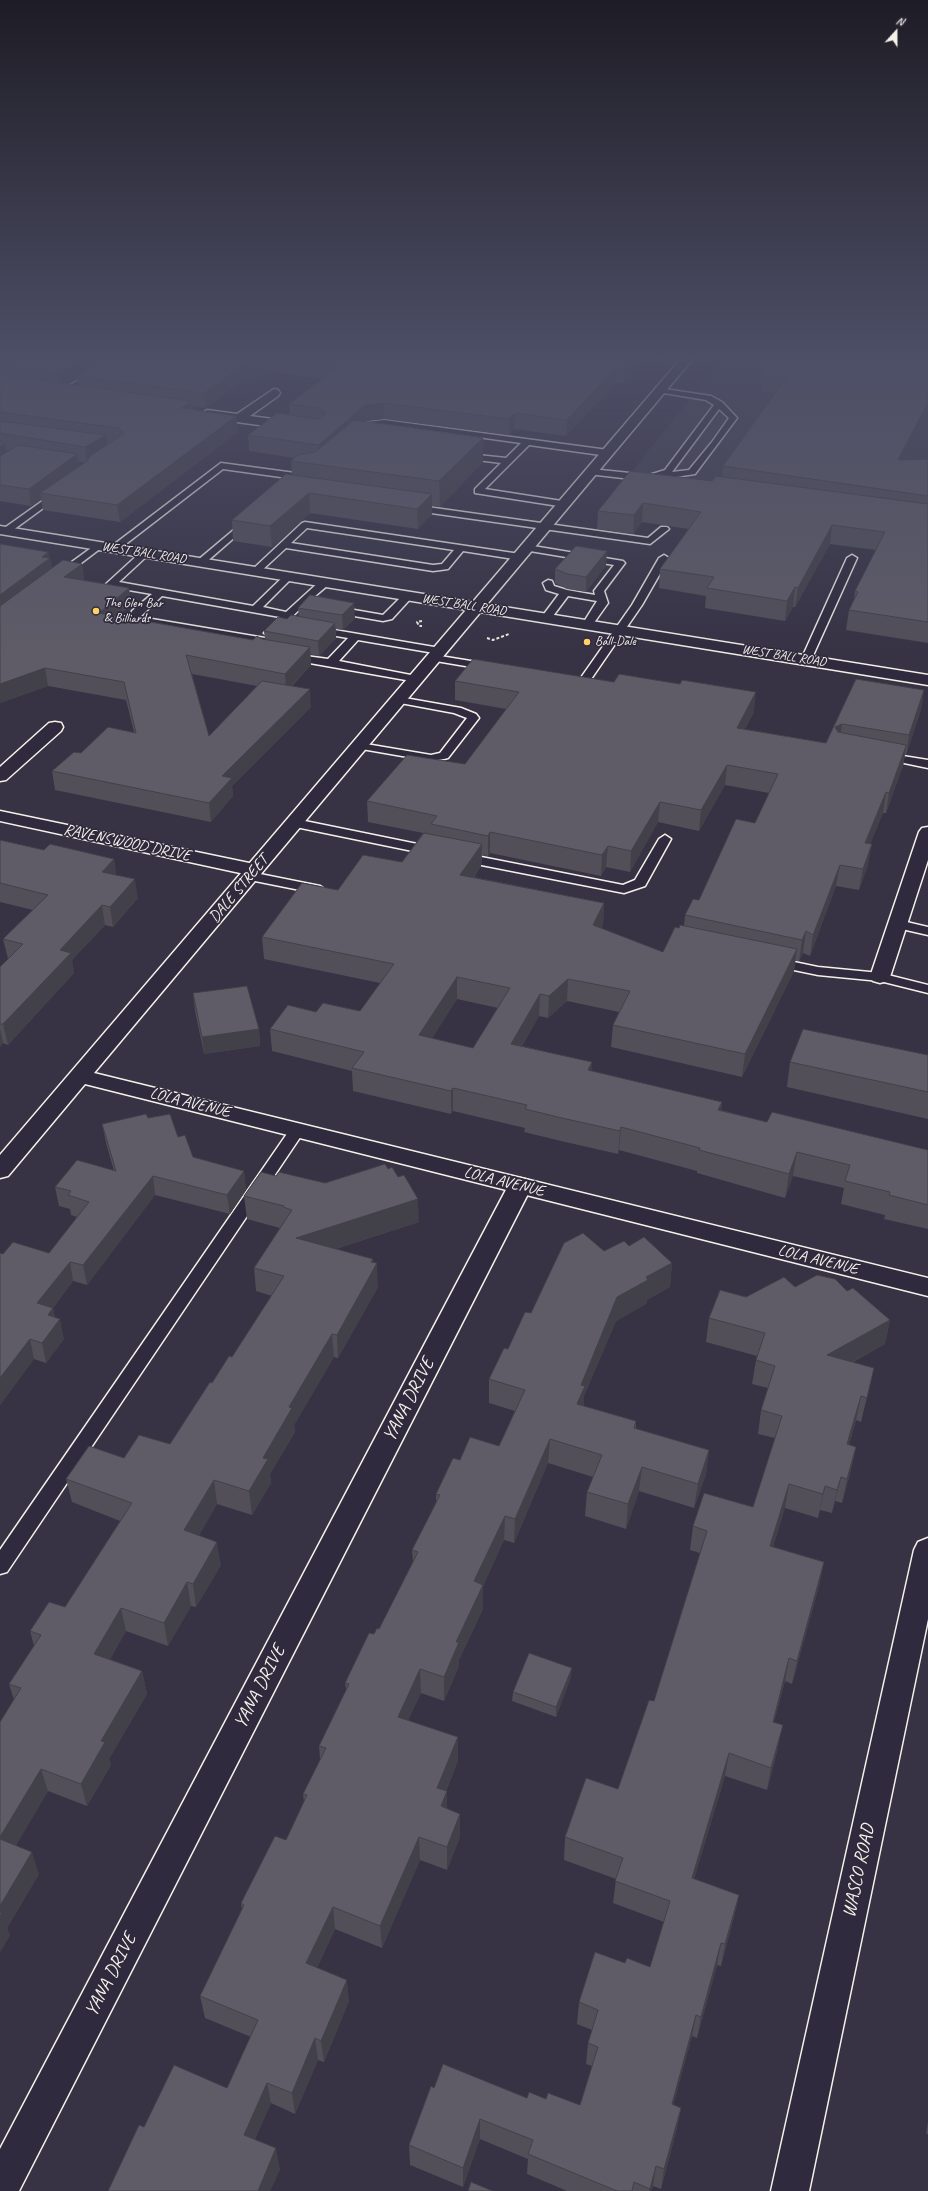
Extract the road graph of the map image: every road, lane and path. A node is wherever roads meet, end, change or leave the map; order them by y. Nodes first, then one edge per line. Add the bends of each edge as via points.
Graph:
1 (479, 457) edge
2 (512, 457) edge
3 (604, 457) edge
4 (679, 457) edge
5 (704, 457) edge
6 (508, 461) junction
7 (591, 472) junction
8 (315, 473) edge
9 (649, 478) junction
10 (679, 484) edge
11 (68, 486) edge
12 (565, 504) junction
13 (400, 506) edge
14 (256, 514) edge
15 (546, 526) junction
16 (664, 529) dead end
17 (3, 530) edge
18 (284, 545) junction
19 (98, 546) junction
20 (115, 548) junction
21 (462, 548) junction
22 (145, 553) junction
23 (524, 553) junction
24 (573, 555) junction
25 (664, 558) dead end
26 (852, 558) dead end
27 (201, 562) junction
28 (566, 564) edge
29 (256, 571) junction
30 (289, 576) junction
31 (51, 582) edge
32 (324, 583) junction
33 (548, 583) dead end
34 (159, 593) junction
35 (565, 593) junction
36 (408, 596) junction
37 (602, 599) junction
38 (300, 604) junction
39 (477, 607) junction
40 (255, 609) junction
41 (288, 615) junction
42 (546, 618) junction
43 (422, 620) dead end
44 (278, 624) junction
45 (419, 624) dead end
46 (587, 624) junction
47 (294, 626) edge
48 (309, 629) edge
49 (619, 630) junction
50 (509, 633) dead end
51 (356, 636) junction
52 (487, 638) dead end
53 (261, 640) junction
54 (437, 655) junction
55 (806, 660) junction
56 (331, 663) junction
57 (497, 669) edge
58 (417, 679) junction
59 (560, 679) edge
60 (928, 680) edge
61 (398, 700) junction
62 (55, 727) dead end
63 (360, 746) junction
64 (870, 754) edge
65 (928, 764) edge
66 (0, 776) edge
67 (0, 816) edge
68 (295, 823) junction
69 (928, 832) edge
70 (665, 839) dead end
71 (924, 854) edge
72 (252, 873) junction
73 (330, 892) edge
74 (898, 924) junction
75 (928, 931) edge
76 (758, 958) edge
77 (880, 977) junction
78 (928, 989) edge
79 (80, 1076) junction
80 (298, 1129) junction
81 (0, 1170) edge
82 (520, 1186) junction
83 (928, 1287) edge
84 (928, 1550) edge
85 (0, 1566) edge
86 (0, 2188) edge
87 (790, 2191) edge

1 - 6 lane
2 - 6 lane
3 - 7 street, DALE STREET
4 - 9 lane via 668,472
5 - 9 lane via 692,472
6 - 12 lane via 478,491
7 - 9 lane
7 - 12 street, DALE STREET
8 - 20 lane via 296,476 221,466
9 - 10 lane
11 - 17 lane
12 - 15 street, DALE STREET
13 - 15 lane
14 - 27 lane
15 - 16 lane via 650,541
15 - 23 street, DALE STREET
17 - 19 street, WEST BALL ROAD
18 - 21 lane via 305,525
18 - 21 lane via 433,568 445,567
18 - 29 lane
19 - 20 street, WEST BALL ROAD
19 - 31 lane
20 - 22 street, WEST BALL ROAD
21 - 23 lane
22 - 27 street, WEST BALL ROAD
22 - 34 lane via 111,584
23 - 24 lane
23 - 39 street, DALE STREET
24 - 28 lane
24 - 37 lane via 620,562 599,591
25 - 49 lane
26 - 55 lane
27 - 29 street, WEST BALL ROAD
29 - 30 street, WEST BALL ROAD
30 - 32 street, WEST BALL ROAD
30 - 40 lane
32 - 36 street, WEST BALL ROAD
32 - 38 lane
33 - 35 lane via 550,588
34 - 40 lane
34 - 53 lane via 136,613 134,619
35 - 37 lane
35 - 42 lane
36 - 38 lane via 388,617 383,618
36 - 39 street, WEST BALL ROAD
37 - 46 lane via 603,603
38 - 41 lane
39 - 42 street, WEST BALL ROAD
39 - 54 street, DALE STREET
40 - 41 lane
41 - 44 lane
42 - 46 street, WEST BALL ROAD
43 - 45 path via 417,622
44 - 47 lane
44 - 53 lane
46 - 49 street, WEST BALL ROAD
48 - 51 lane
49 - 55 street, WEST BALL ROAD
49 - 59 lane via 583,683
50 - 52 path via 493,640
51 - 54 lane
51 - 56 lane
53 - 56 lane via 256,647 258,650
54 - 57 lane
54 - 58 street, DALE STREET
55 - 60 street, WEST BALL ROAD
56 - 58 lane
58 - 61 street, DALE STREET
61 - 63 street, DALE STREET
61 - 63 lane via 457,710 473,718 444,756 431,758
62 - 66 street
63 - 68 street, DALE STREET
64 - 65 lane
67 - 72 street, RAVENSWOOD DRIVE
68 - 70 lane via 624,889 640,883
68 - 72 street, DALE STREET
69 - 71 street
71 - 74 street
72 - 73 lane
72 - 79 street, DALE STREET
74 - 75 lane
74 - 77 street
76 - 77 lane via 818,971
77 - 78 lane
79 - 80 street, LOLA AVENUE
79 - 81 street, DALE STREET
80 - 82 street, LOLA AVENUE
80 - 85 lane
82 - 83 street, LOLA AVENUE
82 - 86 street, YANA DRIVE
84 - 87 street, WASCO ROAD

